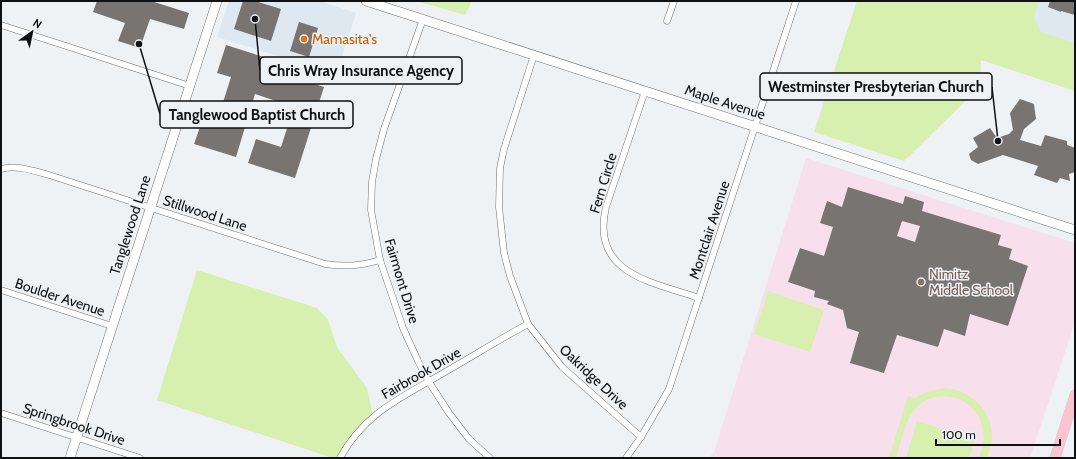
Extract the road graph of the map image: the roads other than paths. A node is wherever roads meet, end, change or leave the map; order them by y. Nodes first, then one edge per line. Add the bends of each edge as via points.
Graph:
1 (217, 1) edge
2 (366, 1) edge
3 (674, 1) edge
4 (796, 1) edge
5 (423, 19) junction
6 (667, 21) dead end
7 (1, 25) edge
8 (534, 55) junction
9 (190, 86) junction
10 (645, 91) junction
11 (755, 126) junction
12 (1, 169) edge
13 (150, 209) junction
14 (1075, 230) edge
15 (380, 260) junction
16 (1, 290) edge
17 (699, 298) junction
18 (528, 324) junction
19 (112, 326) junction
20 (429, 382) junction
21 (1075, 395) edge
22 (1, 413) edge
23 (76, 437) junction
24 (641, 437) junction
25 (70, 458) edge
26 (140, 458) edge
27 (340, 458) edge
28 (490, 458) edge
29 (626, 458) edge
30 (1055, 458) edge

1 - 9 main road, Tanglewood Lane
2 - 5 main road, Maple Avenue
3 - 6 street
4 - 11 street, Montclair Avenue
5 - 8 main road, Maple Avenue
5 - 15 street, Fairmont Drive via 376,159 371,210
7 - 9 street
8 - 10 main road, Maple Avenue
8 - 18 street, Oakridge Drive via 504,149 499,184 500,230 504,254
9 - 13 main road, Tanglewood Lane
10 - 11 main road, Maple Avenue
10 - 17 street, Fern Circle via 606,207 604,236 611,255 633,275
11 - 14 main road, Maple Avenue
11 - 17 street, Montclair Avenue
12 - 13 street, Stillwood Lane via 18,168 34,171
13 - 15 street, Stillwood Lane via 325,264 343,267 362,266
13 - 19 main road, Tanglewood Lane
15 - 20 street, Fairmont Drive via 403,328
16 - 19 street, Boulder Avenue
17 - 24 street, Montclair Avenue via 669,389
18 - 20 street, Fairbrook Drive
18 - 24 street, Oakridge Drive via 562,367
19 - 23 main road, Tanglewood Lane
20 - 27 street, Fairbrook Drive via 379,411 354,437
20 - 28 street, Fairmont Drive via 469,439
21 - 30 main road
22 - 23 street, Springbrook Drive
23 - 25 main road, Tanglewood Lane
23 - 26 street, Springbrook Drive
24 - 29 street, Montclair Avenue

